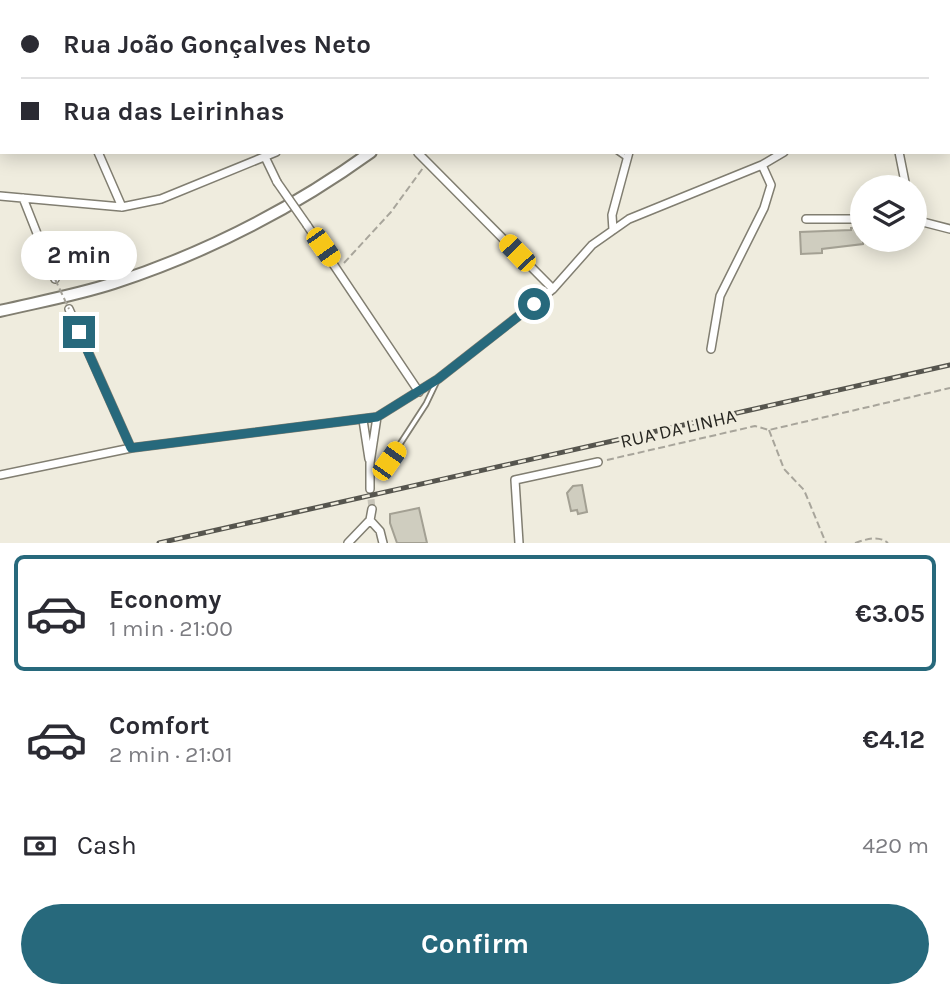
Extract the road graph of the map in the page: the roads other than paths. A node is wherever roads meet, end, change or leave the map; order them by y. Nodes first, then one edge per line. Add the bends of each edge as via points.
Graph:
1 (99, 154) edge
2 (272, 154) edge
3 (368, 154) edge
4 (419, 154) edge
5 (781, 154) edge
6 (899, 154) edge
7 (628, 156) edge
8 (265, 157) junction
9 (762, 165) junction
10 (904, 175) edge
11 (0, 195) edge
12 (23, 198) junction
13 (122, 207) junction
14 (806, 219) dead end
15 (850, 219) edge
16 (927, 223) edge
17 (950, 229) edge
18 (612, 230) junction
19 (55, 279) road end
20 (553, 289) junction
21 (69, 309) road end
22 (0, 311) edge
23 (711, 349) dead end
24 (438, 379) junction
25 (419, 392) junction
26 (377, 417) junction
27 (363, 420) junction
28 (131, 448) junction
29 (389, 461) dead end
30 (598, 462) road end
31 (370, 463) junction
32 (0, 475) edge
33 (370, 489) tunnel mouth
34 (372, 509) tunnel mouth
35 (370, 520) junction
36 (384, 541) edge
37 (352, 542) edge
38 (519, 543) edge

1 - 13 street
2 - 8 street
3 - 22 main road via 286,207 181,258 112,284
4 - 20 street
5 - 9 street
6 - 10 street
7 - 18 street
8 - 13 street via 161,199
8 - 25 street, bridge via 277,182
9 - 18 street
9 - 23 street via 771,185 720,296
11 - 12 street
12 - 13 street
12 - 19 street
14 - 15 street
16 - 17 street
18 - 20 street via 592,245
20 - 24 street
21 - 28 street
24 - 25 street
24 - 29 lane
25 - 26 street
26 - 27 street
26 - 31 street
27 - 28 street
27 - 31 street
28 - 32 street
30 - 38 street, RUA DA LINHA via 515,480
31 - 33 street
34 - 35 street
35 - 36 street
35 - 37 street

